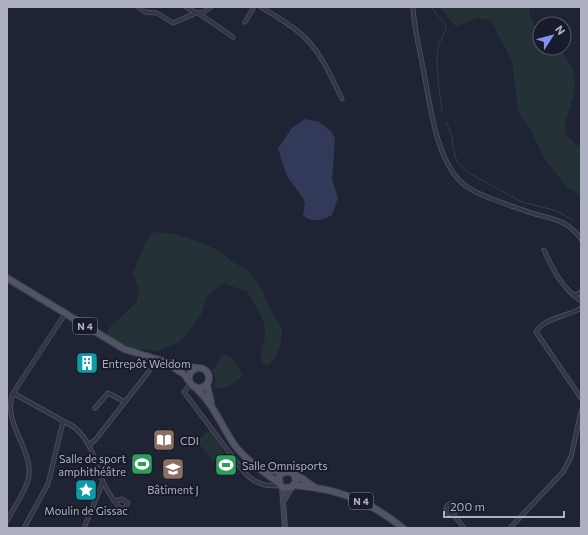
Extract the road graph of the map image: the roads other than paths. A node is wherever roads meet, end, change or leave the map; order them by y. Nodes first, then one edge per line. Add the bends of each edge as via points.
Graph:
1 (138, 7) edge
2 (186, 7) edge
3 (212, 7) edge
4 (254, 7) edge
5 (261, 7) edge
6 (413, 7) edge
7 (197, 13) junction
8 (245, 22) dead end
9 (233, 38) dead end
10 (342, 99) dead end
11 (581, 239) edge
12 (544, 250) dead end
13 (7, 278) edge
14 (581, 292) edge
15 (574, 296) junction
16 (581, 301) edge
17 (581, 308) edge
18 (65, 314) junction
19 (168, 363) junction
20 (196, 368) junction
21 (150, 370) dead end
22 (189, 383) junction
23 (208, 384) junction
24 (197, 389) junction
25 (13, 394) junction
26 (581, 398) edge
27 (125, 402) junction
28 (212, 404) junction
29 (95, 408) dead end
30 (581, 411) edge
31 (63, 422) junction
32 (89, 445) junction
33 (259, 468) junction
34 (284, 472) junction
35 (294, 474) junction
36 (103, 482) junction
37 (280, 485) junction
38 (293, 486) junction
39 (314, 486) junction
40 (114, 501) dead end
41 (283, 502) junction
42 (453, 514) dead end
43 (7, 521) edge
44 (24, 528) edge
45 (84, 528) edge
46 (284, 528) edge
47 (403, 528) edge
48 (464, 528) edge
49 (510, 528) edge

1 - 7 street via 145,12 157,13 173,23
2 - 7 street
3 - 7 street
4 - 8 street
5 - 10 street via 302,35 325,64
6 - 11 street via 430,114 445,159 460,181 469,189 527,212 564,223
7 - 9 street
12 - 15 street via 554,272
13 - 18 main road, N 4
14 - 15 street
15 - 16 street
17 - 26 street via 546,323 536,332
18 - 19 main road, N 4 via 124,349
18 - 25 street
19 - 20 main road, N 4
19 - 22 main road, N 4 via 185,375
20 - 22 main road via 189,375
20 - 23 main road, N 4 via 202,368 207,372
21 - 27 street
22 - 24 main road, N 4
22 - 37 street via 184,392 187,397 244,472 259,484
23 - 24 main road
23 - 28 main road, N 4
24 - 28 main road, N 4
25 - 31 street
25 - 43 street via 10,402 11,418 25,450 28,480
27 - 29 street via 108,393
27 - 32 street
28 - 33 main road, N 4 via 236,447
30 - 49 street via 571,457 563,472
31 - 32 street via 81,433
31 - 44 street via 48,484
32 - 36 street
33 - 34 main road, N 4
33 - 37 main road, N 4
34 - 35 main road, N 4
34 - 37 main road via 279,477
35 - 38 main road via 296,479
35 - 39 main road, N 4
36 - 40 street
36 - 45 street
37 - 38 main road, N 4
37 - 41 street
38 - 39 main road, N 4
38 - 41 street
39 - 47 main road, N 4 via 357,499 380,511
41 - 46 street
42 - 48 street

